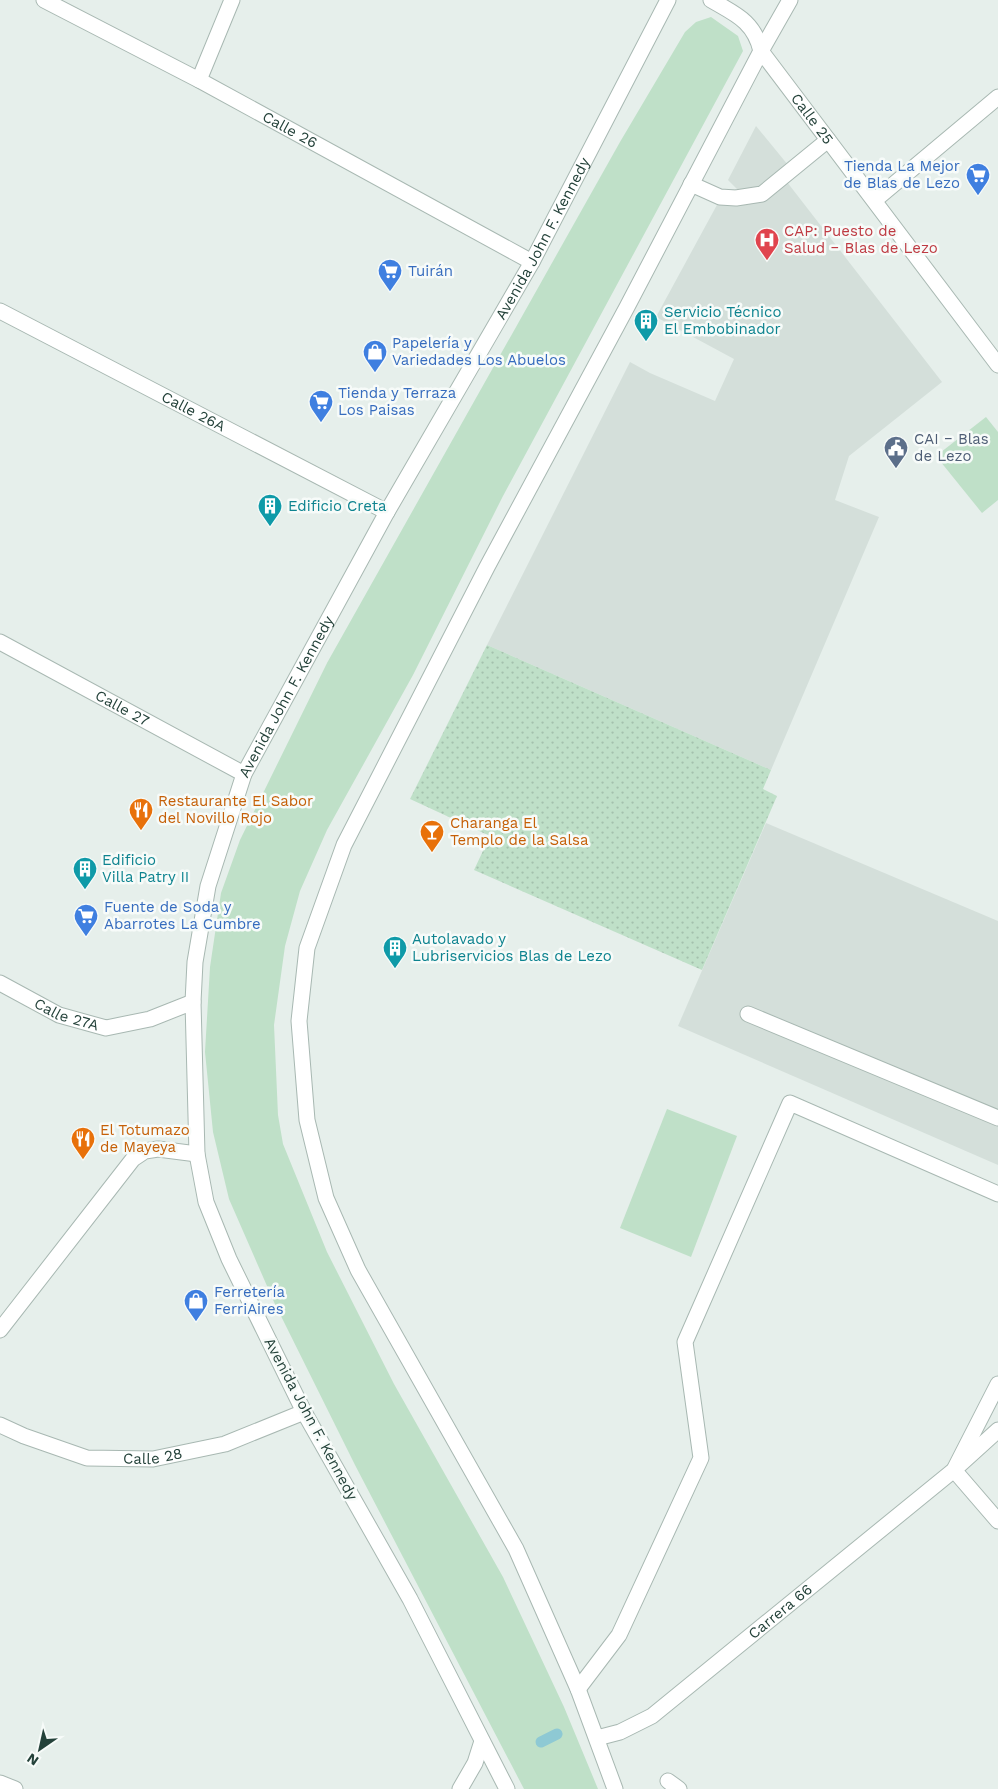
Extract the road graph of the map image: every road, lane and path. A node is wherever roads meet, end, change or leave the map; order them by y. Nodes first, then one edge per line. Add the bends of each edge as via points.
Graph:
1 (44, 0) edge
2 (232, 0) edge
3 (668, 0) edge
4 (712, 0) edge
5 (790, 0) edge
6 (761, 51) junction
7 (200, 80) junction
8 (998, 97) edge
9 (828, 140) junction
10 (691, 184) junction
11 (874, 200) junction
12 (532, 262) junction
13 (0, 311) edge
14 (998, 365) edge
15 (388, 512) junction
16 (0, 642) edge
17 (244, 774) junction
18 (0, 983) edge
19 (193, 1002) junction
20 (748, 1014) dead end
21 (998, 1118) edge
22 (197, 1154) junction
23 (998, 1194) edge
24 (0, 1330) edge
25 (998, 1384) edge
26 (304, 1412) junction
27 (0, 1425) edge
28 (998, 1430) edge
29 (954, 1470) junction
30 (998, 1521) edge
31 (578, 1689) junction
32 (597, 1738) junction
33 (482, 1742) junction
34 (0, 1783) edge
35 (505, 1785) edge
36 (14, 1789) edge
37 (460, 1789) edge
38 (615, 1789) edge

1 - 7 street, Calle 26
2 - 7 street
3 - 12 street, Avenida John F. Kennedy
4 - 6 street, Calle 25 via 744,20 755,32
5 - 6 street
6 - 9 street, Calle 25
6 - 10 street
7 - 12 street, Calle 26
8 - 11 street
9 - 10 street via 762,194 720,197
9 - 11 street, Calle 25
10 - 31 street via 487,567 344,845 307,948 299,1021 307,1120 326,1198 358,1270 516,1549
11 - 14 street, Calle 25
12 - 15 street, Avenida John F. Kennedy
13 - 15 street, Calle 26A
15 - 17 street, Avenida John F. Kennedy
16 - 17 street, Calle 27
17 - 19 street, Avenida John F. Kennedy via 208,886
18 - 19 street, Calle 27A via 59,1015 106,1028 150,1018
19 - 22 street, Avenida John F. Kennedy
20 - 21 street
22 - 24 street via 145,1151 133,1159
22 - 26 street, Avenida John F. Kennedy via 206,1202 229,1260
23 - 31 street via 790,1103 685,1342 701,1458 619,1635
25 - 29 street, Carrera 66
26 - 27 street, Calle 28 via 225,1444 153,1459 87,1458
26 - 33 street, Avenida John F. Kennedy via 410,1599
28 - 29 street, Carrera 66
29 - 30 street
29 - 32 street, Carrera 66 via 652,1716 620,1732
31 - 32 street
32 - 38 street
33 - 35 street, Avenida John F. Kennedy
33 - 37 street via 475,1763
34 - 36 street

